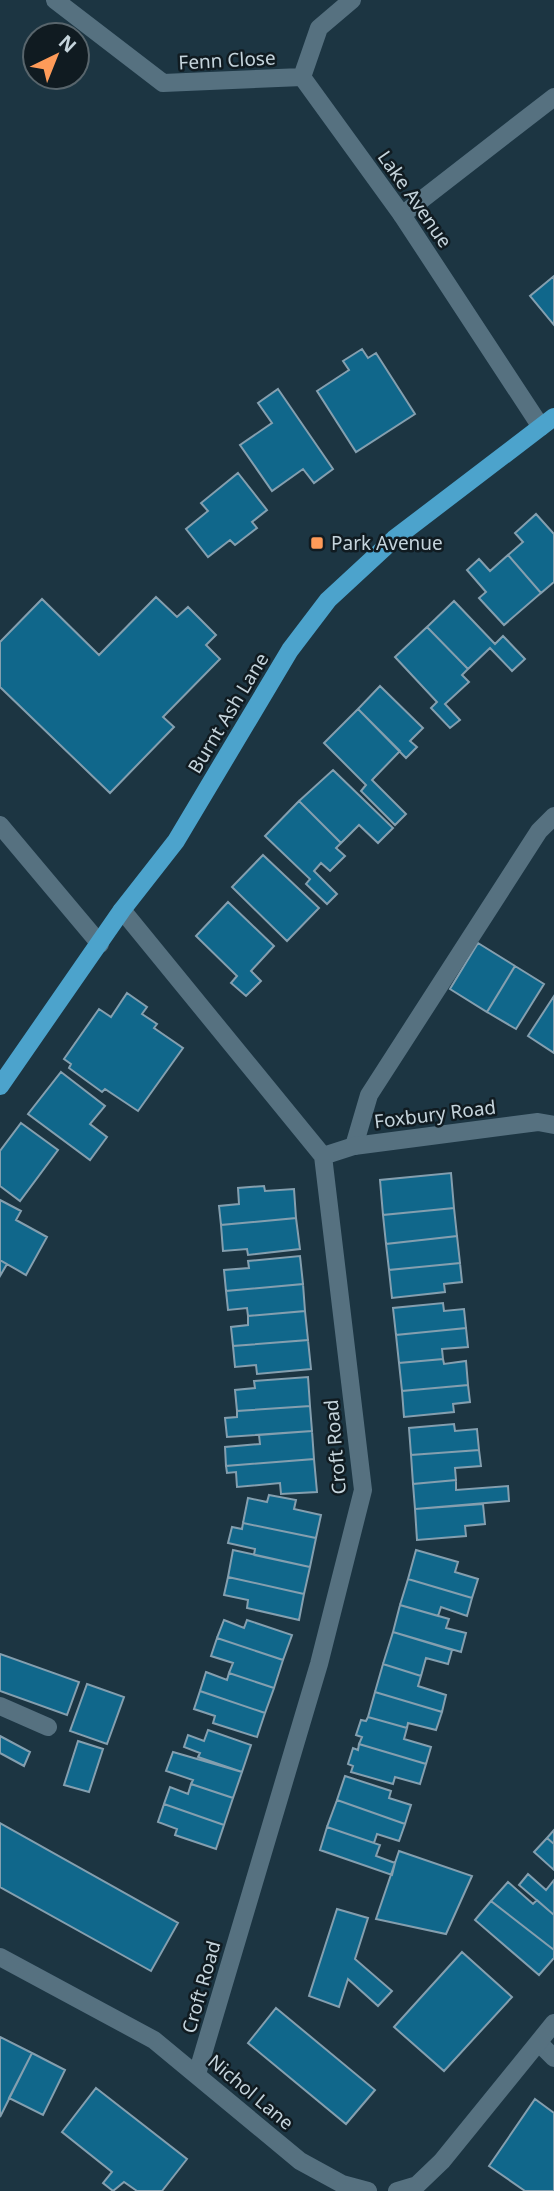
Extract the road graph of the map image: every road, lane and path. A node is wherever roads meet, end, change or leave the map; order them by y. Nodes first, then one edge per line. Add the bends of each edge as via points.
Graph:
1 (55, 0) edge
2 (352, 0) edge
3 (302, 77) junction
4 (554, 97) edge
5 (402, 215) junction
6 (547, 422) edge
7 (554, 816) edge
8 (0, 825) edge
9 (122, 910) junction
10 (100, 944) junction
11 (0, 1086) edge
12 (554, 1125) edge
13 (354, 1146) junction
14 (323, 1156) junction
15 (0, 1706) edge
16 (48, 1727) dead end
17 (0, 1957) edge
18 (547, 2032) edge
19 (554, 2058) edge
20 (197, 2074) junction
21 (369, 2191) edge
22 (397, 2191) edge

1 - 3 street, Fenn Close via 163,83
2 - 3 street via 320,28
3 - 5 street, Lake Avenue
4 - 5 street
5 - 6 street, Lake Avenue
6 - 9 main road, Burnt Ash Lane via 394,539 328,600 290,650 176,841
7 - 13 street via 539,831 369,1095
8 - 10 street
9 - 10 main road, Burnt Ash Lane
9 - 14 street
10 - 11 main road, Burnt Ash Lane
12 - 13 street, Foxbury Road via 538,1122
13 - 14 street, Foxbury Road
14 - 20 street, Croft Road via 363,1490 319,1664
15 - 16 street
17 - 20 street, Nichol Lane via 154,2040
18 - 19 street
18 - 22 street via 442,2161 417,2185
20 - 21 street, Nichol Lane via 300,2161 342,2184

